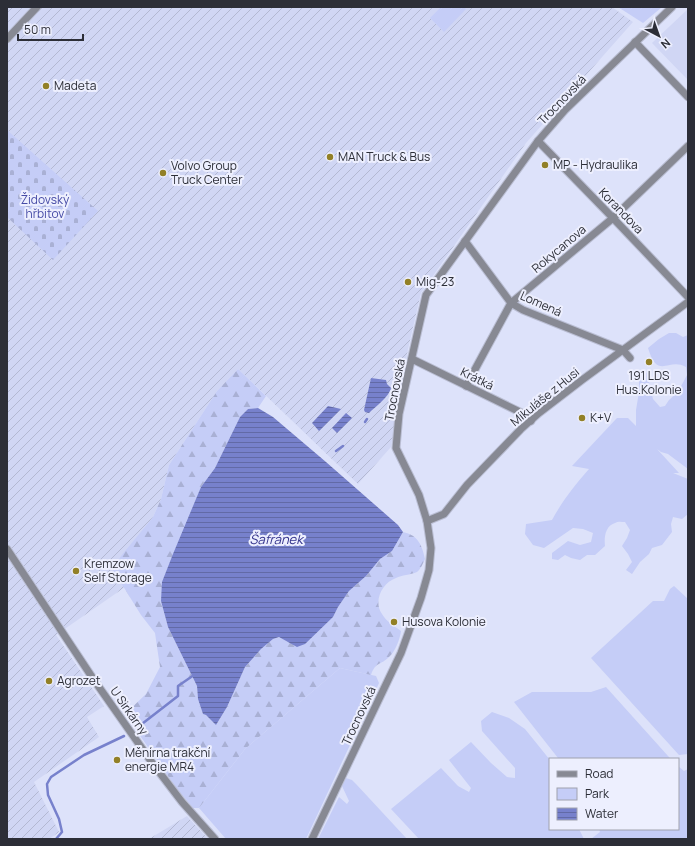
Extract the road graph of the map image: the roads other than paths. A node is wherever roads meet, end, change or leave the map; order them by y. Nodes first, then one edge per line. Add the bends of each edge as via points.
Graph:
1 (37, 7) edge
2 (672, 7) edge
3 (7, 39) edge
4 (634, 42) junction
5 (688, 97) edge
6 (538, 141) junction
7 (688, 146) edge
8 (613, 218) junction
9 (465, 241) junction
10 (688, 297) edge
11 (688, 302) edge
12 (511, 303) junction
13 (623, 350) junction
14 (630, 358) dead end
15 (412, 359) junction
16 (466, 386) junction
17 (531, 421) junction
18 (427, 521) junction
19 (7, 548) edge
20 (215, 839) edge
21 (312, 839) edge

1 - 3 street
2 - 4 street, Trocnovská
4 - 5 street
4 - 6 street, Trocnovská via 565,110
6 - 8 street, Korandova
6 - 9 street, Trocnovská
7 - 8 street, Rokycanova
8 - 10 street, Korandova
8 - 12 street, Rokycanova
9 - 12 street, Lomená
9 - 15 street, Trocnovská via 426,295
11 - 13 street, Mikuláše z Husi
12 - 13 street, Lomená
12 - 16 street, Rokycanova
13 - 14 street, Lomená
13 - 17 street, Mikuláše z Husi
15 - 16 street, Krátká
15 - 18 street, Trocnovská via 400,414 396,448 419,495
16 - 17 street, Krátká via 524,414
17 - 18 street, Mikuláše z Husi via 495,455 444,514
18 - 21 street, Trocnovská via 431,559 421,598 401,653
19 - 20 street, U Sirkárny via 153,764

